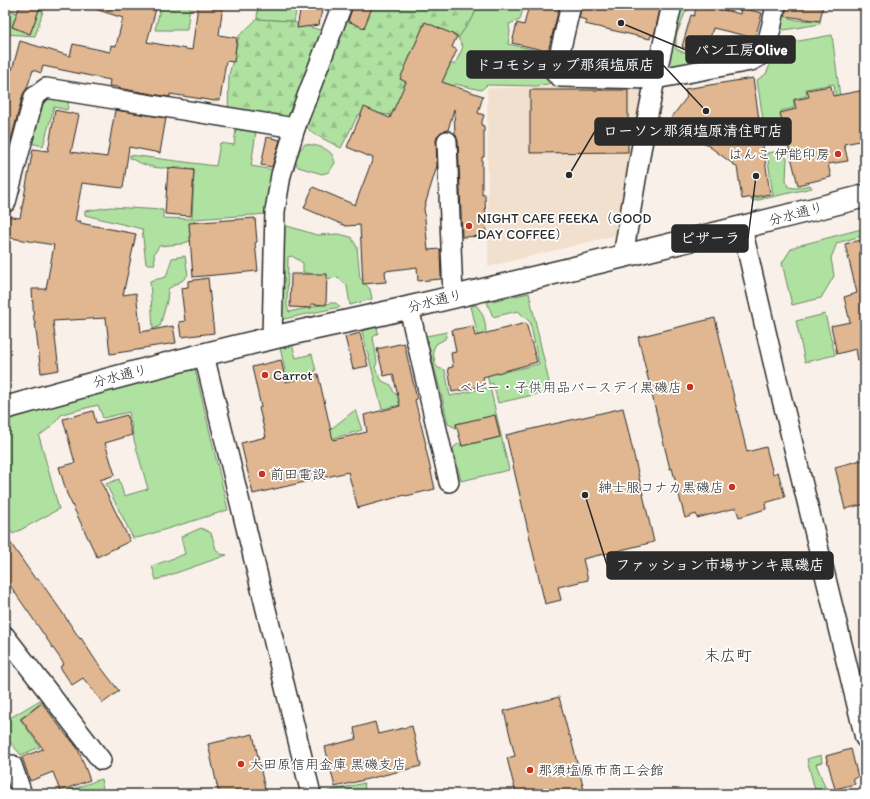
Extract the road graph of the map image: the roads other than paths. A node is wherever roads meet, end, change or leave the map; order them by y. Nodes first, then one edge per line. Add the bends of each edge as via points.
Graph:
1 (342, 5) edge
2 (571, 5) edge
3 (672, 5) edge
4 (776, 5) edge
5 (655, 78) junction
6 (295, 128) junction
7 (446, 141) dead end
8 (865, 196) edge
9 (5, 201) edge
10 (742, 228) junction
11 (623, 256) junction
12 (453, 297) junction
13 (409, 308) junction
14 (272, 338) junction
15 (204, 355) junction
16 (5, 408) edge
17 (449, 482) dead end
18 (5, 636) edge
19 (865, 738) edge
20 (101, 760) dead end
21 (12, 765) dead end
22 (22, 794) edge
23 (311, 794) edge

1 - 6 street
2 - 5 street via 555,73 560,77
3 - 5 street
4 - 5 street via 764,49 751,61
5 - 11 street
6 - 9 street via 46,88 34,97
6 - 14 street via 281,175 275,211
7 - 12 street
8 - 10 street, 分水通り
10 - 11 street, 分水通り
10 - 19 street
11 - 12 street, 分水通り
12 - 13 street, 分水通り
13 - 14 street, 分水通り
13 - 17 street
14 - 15 street, 分水通り
15 - 16 street, 分水通り
15 - 23 street
18 - 20 street
21 - 22 street

